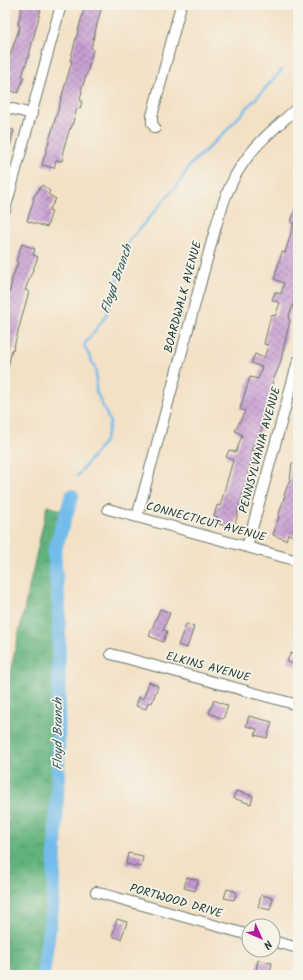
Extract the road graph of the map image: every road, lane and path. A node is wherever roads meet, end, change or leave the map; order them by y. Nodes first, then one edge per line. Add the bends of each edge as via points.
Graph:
1 (61, 5) edge
2 (181, 5) edge
3 (5, 107) edge
4 (298, 107) edge
5 (32, 114) junction
6 (155, 128) dead end
7 (5, 210) edge
8 (298, 361) edge
9 (108, 509) dead end
10 (137, 517) junction
11 (247, 547) junction
12 (298, 561) edge
13 (110, 654) dead end
14 (298, 705) edge
15 (96, 892) dead end
16 (241, 933) edge
17 (281, 943) edge
18 (298, 948) edge

1 - 5 street
2 - 6 street via 152,116
3 - 5 street
4 - 10 street, BOARDWALK AVENUE via 253,150 235,176 225,197
5 - 7 street
8 - 11 street, PENNSYLVANIA AVENUE
9 - 10 street, CONNECTICUT AVENUE
10 - 11 street, CONNECTICUT AVENUE
11 - 12 street, CONNECTICUT AVENUE
13 - 14 street, ELKINS AVENUE
15 - 16 street, PORTWOOD DRIVE
17 - 18 street

